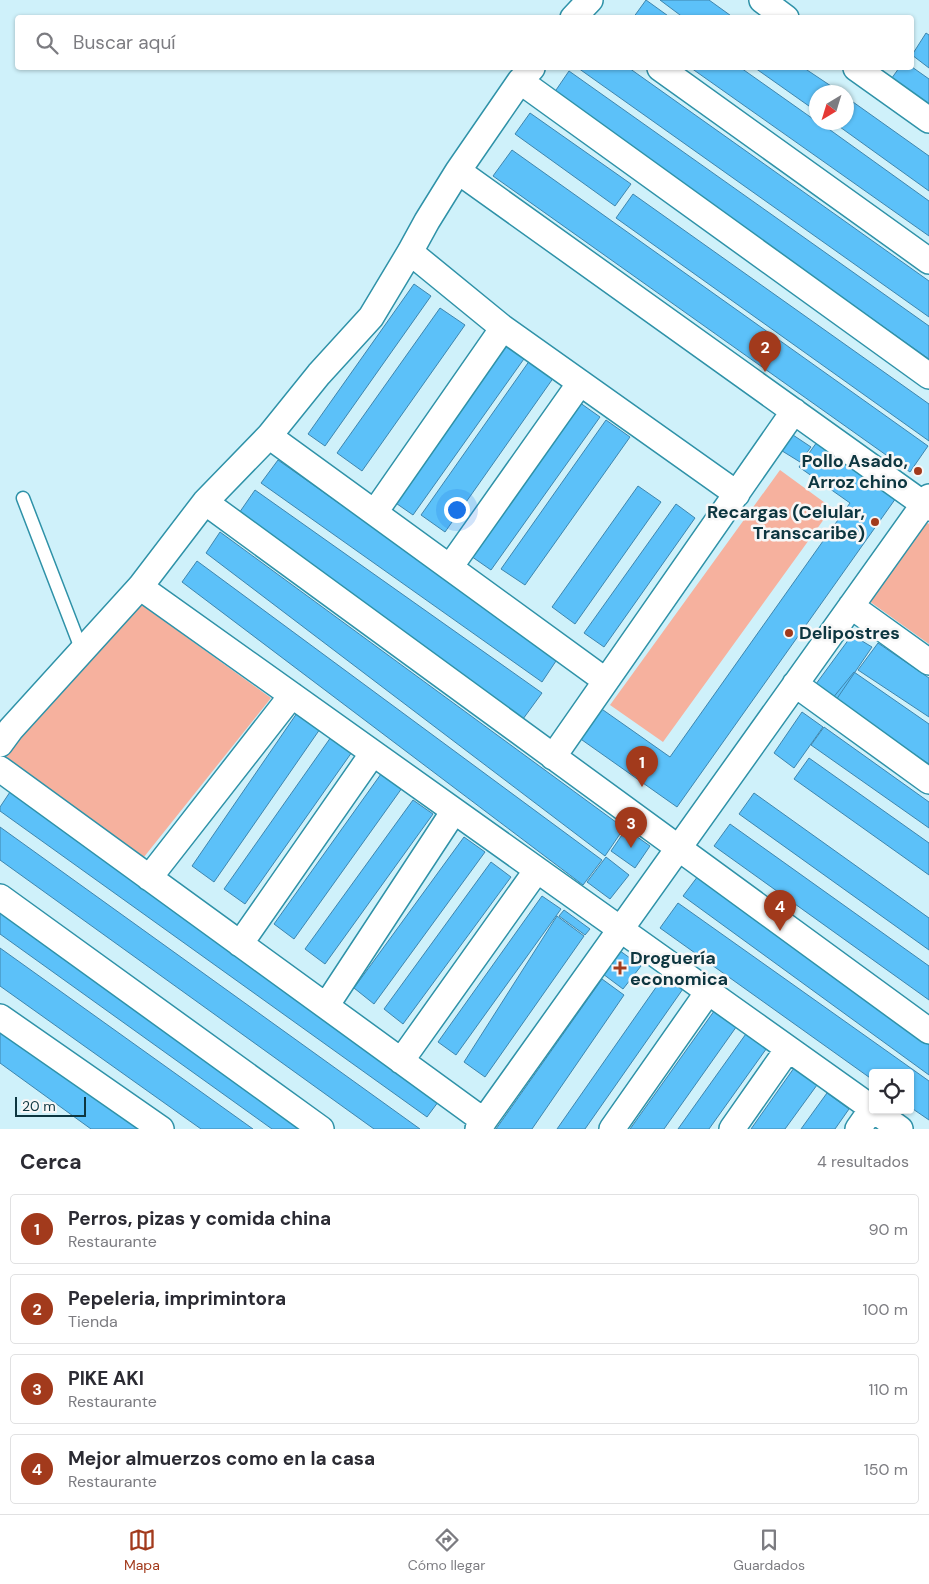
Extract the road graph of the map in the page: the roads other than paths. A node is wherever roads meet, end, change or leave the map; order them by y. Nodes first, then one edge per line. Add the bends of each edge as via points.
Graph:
1 (762, 0) edge
2 (782, 15) edge
3 (663, 70) edge
4 (859, 70) edge
5 (526, 74) edge
6 (929, 120) edge
7 (458, 172) junction
8 (410, 252) junction
9 (929, 261) edge
10 (503, 328) junction
11 (929, 376) edge
12 (580, 383) junction
13 (794, 411) junction
14 (270, 436) junction
15 (737, 494) junction
16 (23, 498) dead end
17 (205, 502) junction
18 (927, 503) edge
19 (375, 512) junction
20 (450, 567) junction
21 (140, 587) junction
22 (851, 606) junction
23 (82, 652) junction
24 (929, 662) edge
25 (606, 681) junction
26 (795, 684) junction
27 (292, 696) junction
28 (0, 744) edge
29 (373, 753) junction
30 (554, 757) junction
31 (0, 769) edge
32 (929, 781) edge
33 (454, 811) junction
34 (678, 848) junction
35 (537, 870) junction
36 (149, 878) junction
37 (0, 897) edge
38 (620, 930) junction
39 (240, 944) junction
40 (708, 992) junction
41 (326, 1006) junction
42 (0, 1017) edge
43 (929, 1030) edge
44 (788, 1049) junction
45 (401, 1061) junction
46 (869, 1106) edge
47 (869, 1114) edge
48 (880, 1114) edge
49 (481, 1125) edge
50 (161, 1129) edge
51 (321, 1129) edge
52 (612, 1129) edge
53 (732, 1129) edge
54 (858, 1129) edge
55 (900, 1129) edge

1 - 2 street
3 - 9 street
4 - 6 street
5 - 7 street
5 - 11 street
7 - 8 street
7 - 13 street
8 - 10 street
8 - 14 street via 371,317 319,374
10 - 12 street
10 - 19 street
12 - 15 street
12 - 20 street
13 - 15 street
13 - 18 street
14 - 17 street
14 - 19 street
15 - 25 street
16 - 23 lane
17 - 21 street
17 - 30 street
18 - 22 street
19 - 20 street
20 - 25 street
21 - 23 street
21 - 27 street
22 - 24 street
22 - 26 street
23 - 28 street
25 - 30 street
26 - 32 street
26 - 34 street
27 - 29 street
27 - 36 street
29 - 33 street
29 - 39 street
30 - 34 street
31 - 36 street
33 - 35 street
33 - 41 street
34 - 38 street
34 - 43 street
35 - 38 street
35 - 45 street
36 - 39 street
37 - 51 street
38 - 40 street
38 - 49 street
39 - 41 street
40 - 44 street
40 - 52 street
41 - 45 street
42 - 50 street
44 - 46 street
44 - 53 street
45 - 49 street
47 - 54 street
48 - 55 street

